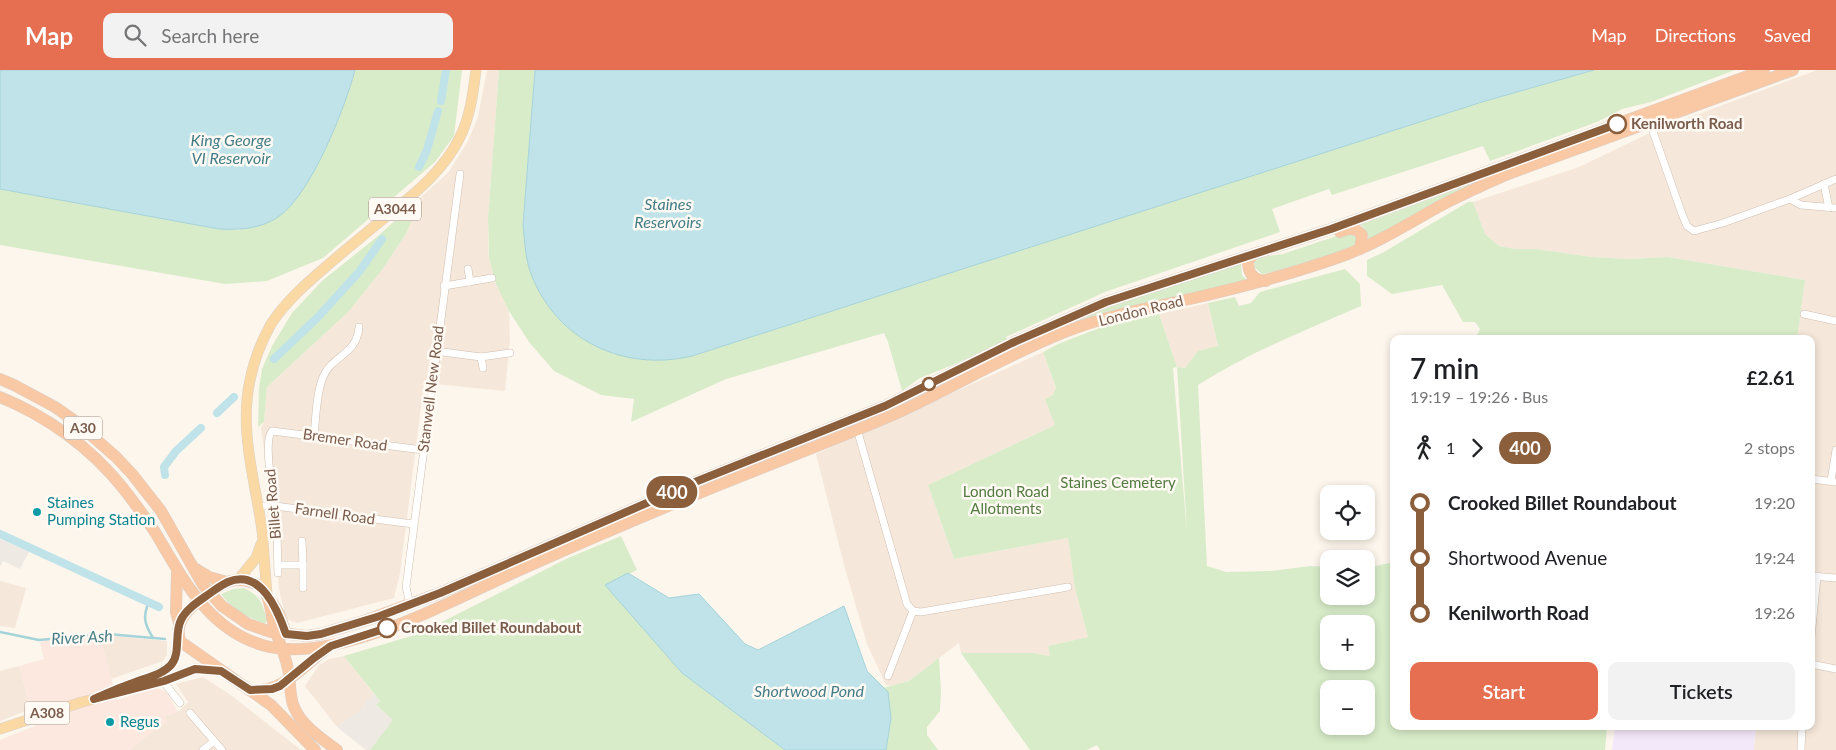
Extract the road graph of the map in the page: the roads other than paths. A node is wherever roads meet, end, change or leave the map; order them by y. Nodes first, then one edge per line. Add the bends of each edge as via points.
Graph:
1 (476, 70) edge
2 (1764, 70) edge
3 (1793, 70) edge
4 (1650, 123) junction
5 (460, 174) dead end
6 (1836, 180) edge
7 (1824, 184) junction
8 (1790, 199) junction
9 (1832, 208) edge
10 (1274, 248) junction
11 (1360, 249) junction
12 (1252, 256) junction
13 (468, 269) dead end
14 (492, 278) dead end
15 (1266, 281) junction
16 (470, 282) junction
17 (444, 286) junction
18 (1804, 314) dead end
19 (1836, 321) edge
20 (359, 328) dead end
21 (436, 351) junction
22 (510, 353) dead end
23 (481, 357) junction
24 (483, 368) dead end
25 (0, 379) edge
26 (0, 397) edge
27 (857, 429) junction
28 (269, 434) joint
29 (314, 436) junction
30 (423, 450) junction
31 (1836, 450) edge
32 (1815, 480) edge
33 (1834, 482) edge
34 (257, 506) junction
35 (275, 506) junction
36 (413, 524) junction
37 (262, 541) junction
38 (302, 541) dead end
39 (278, 565) junction
40 (303, 565) junction
41 (192, 567) junction
42 (177, 571) junction
43 (278, 573) dead end
44 (1815, 576) edge
45 (1836, 578) edge
46 (232, 581) junction
47 (1068, 587) dead end
48 (303, 588) dead end
49 (210, 594) junction
50 (267, 594) junction
51 (198, 601) junction
52 (410, 605) junction
53 (913, 611) junction
54 (179, 623) junction
55 (277, 631) junction
56 (178, 636) junction
57 (263, 645) junction
58 (331, 646) junction
59 (282, 649) junction
60 (1815, 665) edge
61 (1836, 669) edge
62 (221, 671) junction
63 (888, 676) dead end
64 (289, 679) junction
65 (164, 681) junction
66 (250, 690) junction
67 (94, 699) junction
68 (180, 703) dead end
69 (190, 713) dead end
70 (0, 729) edge
71 (1802, 730) edge
72 (214, 742) junction
73 (203, 750) edge
74 (222, 750) edge
75 (316, 750) edge
76 (337, 750) edge
77 (1800, 750) edge

1 - 34 main road, A3044 via 464,128 442,165 411,196 299,291 272,323 262,341 253,367 246,409 249,459
2 - 10 highway, A30
3 - 4 highway, London Road / A30
4 - 8 street via 1690,230 1696,232
4 - 11 highway, London Road / A30 via 1477,187
5 - 17 street, Stanwell New Road
6 - 7 street
7 - 8 street
7 - 9 street
8 - 9 street via 1801,205
10 - 11 highway, A30 via 1290,248 1350,228 1362,234
10 - 12 highway, A30
11 - 15 highway, London Road / A30
12 - 15 highway via 1248,262 1250,273 1258,280
12 - 52 highway, A30 via 1073,315 885,406 695,482
13 - 16 street
14 - 16 street
15 - 27 highway, London Road / A30 via 1070,330
16 - 17 street
17 - 21 street, Stanwell New Road
18 - 19 street
20 - 29 street via 356,343 324,376
21 - 23 street
21 - 30 street, Stanwell New Road
22 - 23 street
23 - 24 street
25 - 41 highway, A30 via 56,407 116,456 161,511
26 - 42 highway, A30 via 47,421 80,444 108,471 147,520
27 - 53 street via 907,604
27 - 58 highway, London Road / A30 via 397,624
28 - 29 street, Bremer Road via 272,431
28 - 35 street, Billet Road
29 - 30 street, Bremer Road
30 - 36 street, Stanwell New Road
31 - 33 street
32 - 33 street
34 - 35 street, Farnell Road
34 - 37 main road, A3044
35 - 36 street, Farnell Road
35 - 39 street, Billet Road
36 - 52 street, Stanwell New Road via 406,587
37 - 46 main road via 256,558
37 - 50 main road, A3044
38 - 40 street
39 - 40 street
39 - 43 street, Billet Road
40 - 48 street
41 - 46 highway via 209,577
41 - 49 highway, A30
42 - 51 highway, A30
42 - 54 highway via 176,612
44 - 45 street
46 - 49 highway
46 - 50 highway via 252,582
47 - 53 street
49 - 51 highway
49 - 55 highway, A30 via 248,624
50 - 55 highway via 279,614
51 - 54 highway
51 - 57 highway, A30 via 231,630
52 - 55 highway, A30 via 321,634 307,636
53 - 63 street
54 - 56 highway
55 - 57 highway
55 - 59 highway
56 - 62 highway via 181,642
56 - 67 main road, A308 via 174,661 164,672
57 - 59 highway, A30
58 - 59 highway, A30
58 - 64 highway
59 - 64 highway
60 - 61 street
62 - 65 main road, A308 via 195,669
62 - 66 highway
64 - 66 highway via 272,689
64 - 76 highway via 292,703 298,715
65 - 67 main road, A308
65 - 68 street
66 - 75 highway via 271,705
67 - 70 main road, A308
69 - 72 street
71 - 77 street
72 - 73 street
72 - 74 street

